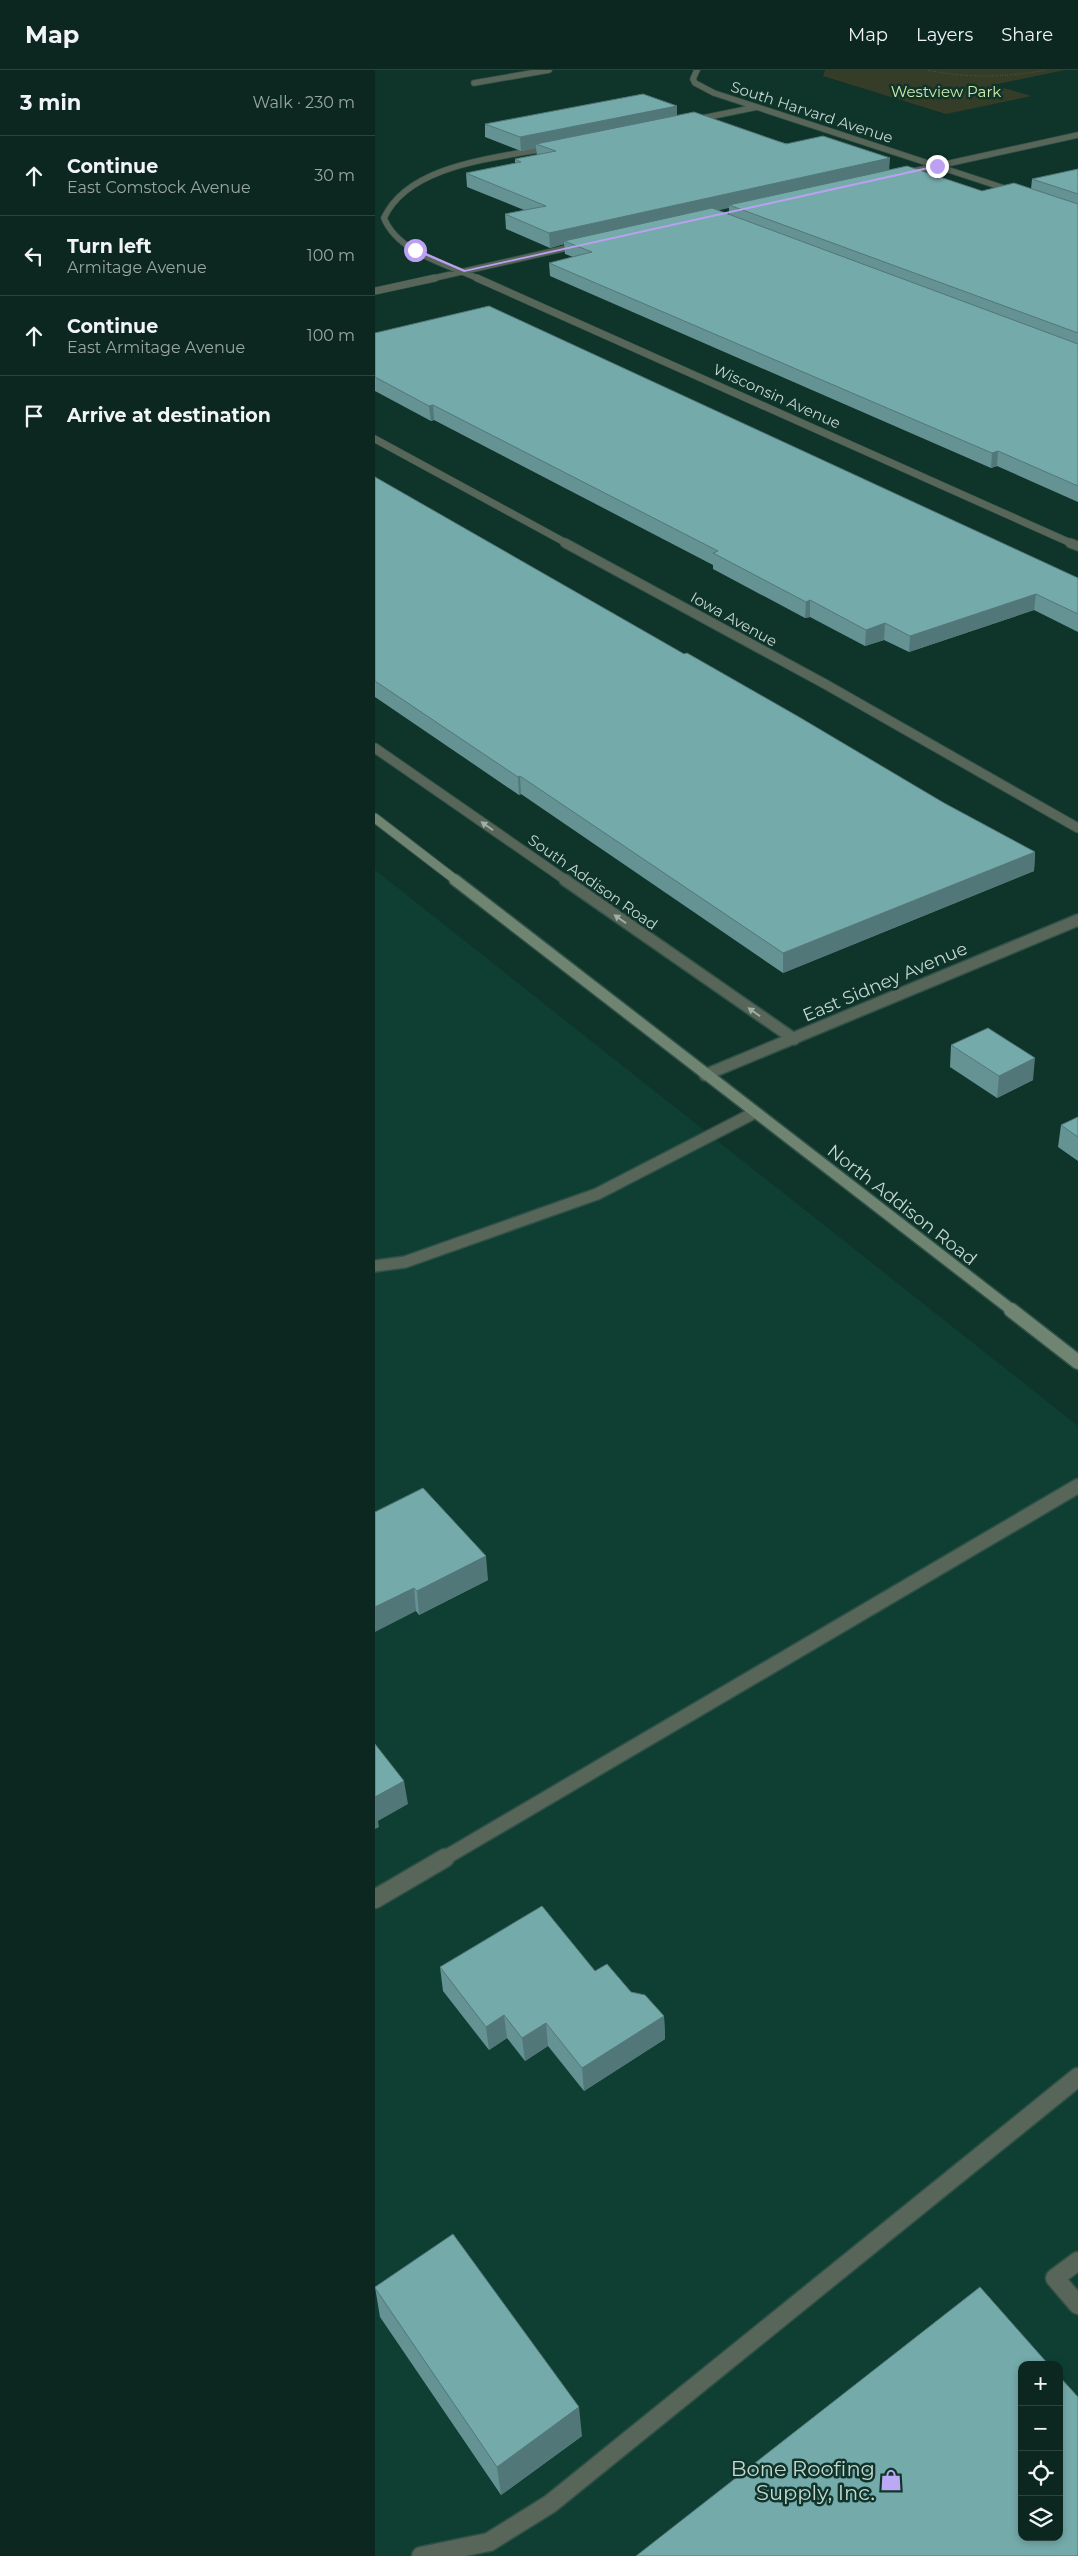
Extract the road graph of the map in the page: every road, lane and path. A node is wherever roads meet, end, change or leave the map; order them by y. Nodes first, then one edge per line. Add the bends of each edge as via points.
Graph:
1 (549, 70) edge
2 (697, 70) edge
3 (928, 70) edge
4 (1047, 70) edge
5 (474, 83) dead end
6 (757, 107) junction
7 (689, 121) edge
8 (1078, 135) edge
9 (562, 146) edge
10 (937, 166) junction
11 (898, 175) edge
12 (1021, 194) edge
13 (588, 244) edge
14 (464, 271) junction
15 (375, 291) edge
16 (375, 439) edge
17 (1078, 546) edge
18 (375, 748) edge
19 (375, 818) edge
20 (1078, 828) edge
21 (1078, 920) edge
22 (794, 1040) junction
23 (705, 1075) junction
24 (754, 1113) junction
25 (375, 1266) edge
26 (1078, 1362) edge
27 (1078, 1486) edge
28 (375, 1899) edge
29 (1078, 2077) edge
30 (1078, 2261) edge
31 (1078, 2305) edge
32 (421, 2556) edge

1 - 5 street
2 - 6 street, South Harvard Avenue via 693,79 695,83
3 - 4 path via 963,78 1008,77
6 - 7 street
6 - 10 street, South Harvard Avenue
8 - 10 street
9 - 14 street, Wisconsin Avenue via 494,159 430,177 393,200 384,218 399,242
10 - 11 street
10 - 12 street, South Harvard Avenue
13 - 14 street
14 - 15 street
14 - 17 street, Wisconsin Avenue
16 - 20 street, Iowa Avenue via 825,684
22 -> 18 street, South Addison Road
19 - 23 street
21 - 22 street, East Sidney Avenue
22 - 23 street, East Sidney Avenue
23 - 24 street, North Addison Road
24 - 25 street via 597,1194 405,1262
24 - 26 street, North Addison Road
27 - 28 street
29 - 32 street via 550,2504 489,2542
30 - 31 street via 1055,2278

